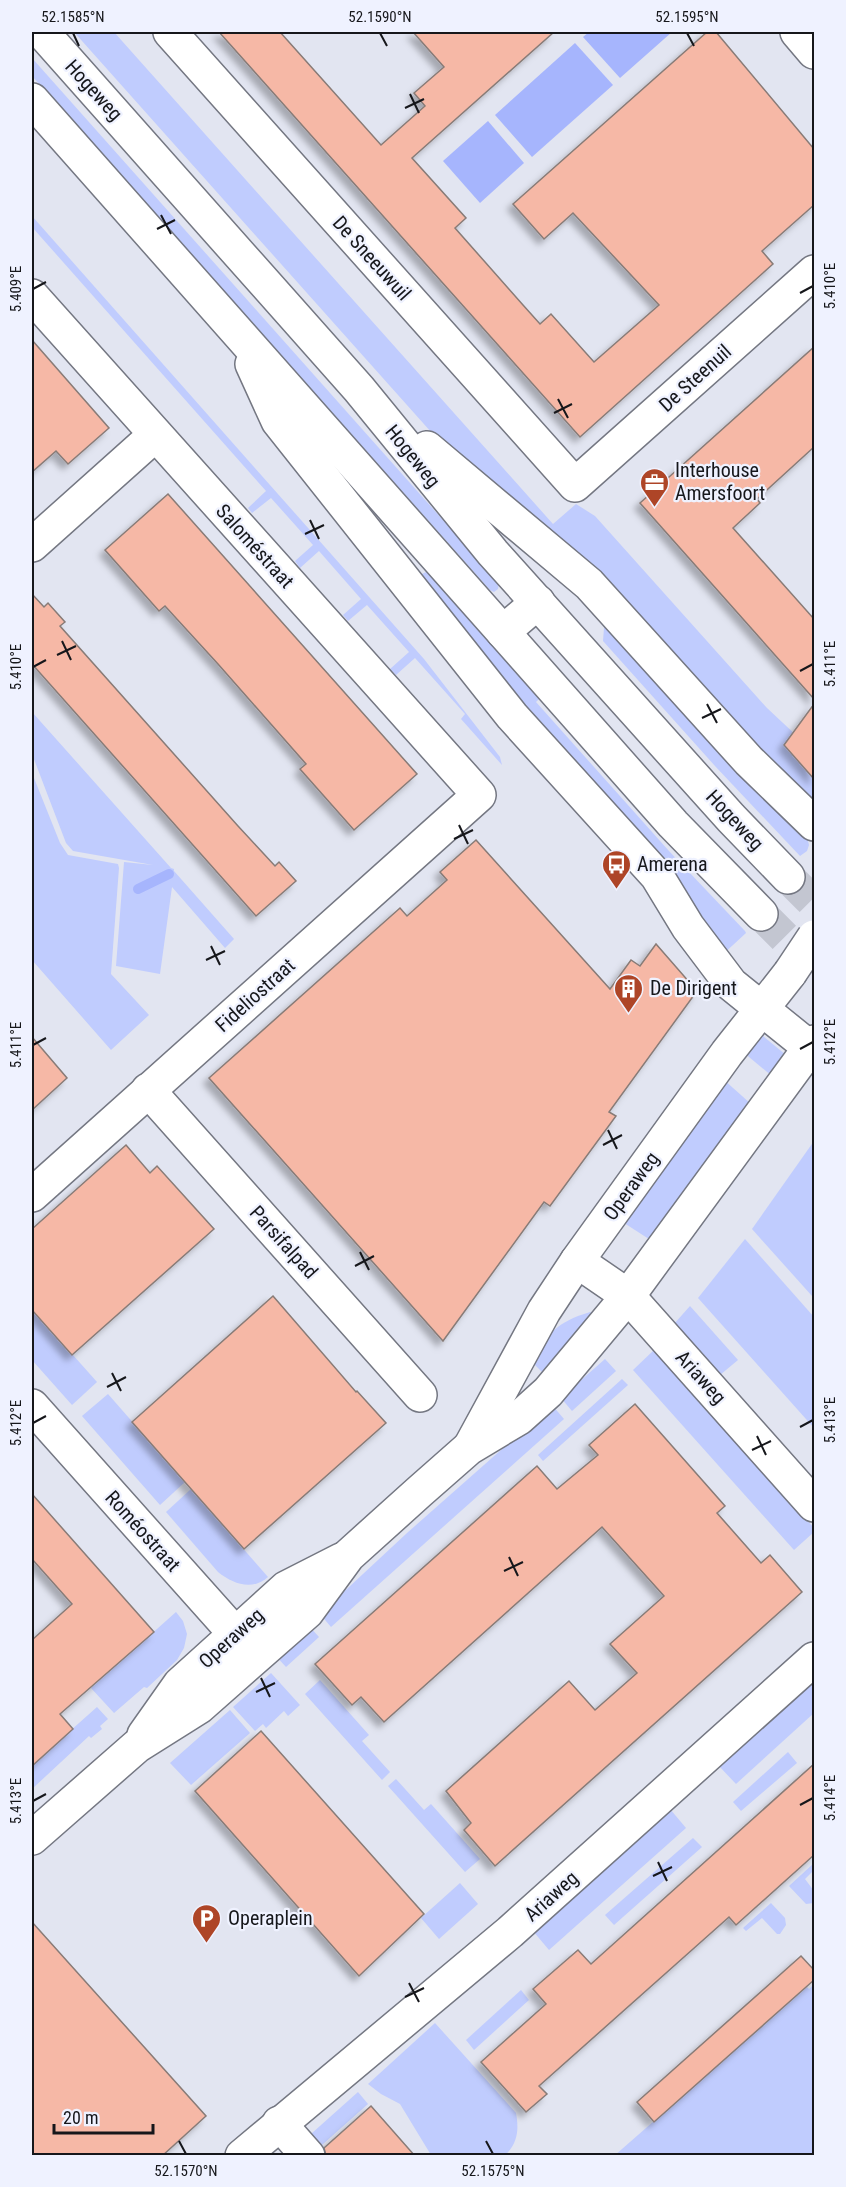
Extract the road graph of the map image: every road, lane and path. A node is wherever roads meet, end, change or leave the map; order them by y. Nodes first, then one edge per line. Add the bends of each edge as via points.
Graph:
1 (42, 32) edge
2 (170, 32) edge
3 (797, 32) edge
4 (814, 52) edge
5 (32, 100) edge
6 (814, 272) edge
7 (32, 296) edge
8 (238, 333) junction
9 (359, 389) junction
10 (155, 435) junction
11 (575, 485) joint
12 (32, 545) edge
13 (538, 602) junction
14 (503, 632) junction
15 (479, 795) joint
16 (814, 824) edge
17 (788, 877) tunnel mouth
18 (761, 914) tunnel mouth
19 (814, 937) edge
20 (761, 1009) junction
21 (813, 1047) edge
22 (148, 1090) junction
23 (32, 1195) edge
24 (577, 1262) junction
25 (628, 1296) junction
26 (420, 1395) dead end
27 (32, 1406) edge
28 (469, 1448) junction
29 (814, 1505) edge
30 (245, 1645) junction
31 (814, 1659) edge
32 (32, 1838) edge
33 (279, 2123) junction
34 (242, 2156) edge
35 (308, 2156) edge

1 - 9 street, Hogeweg
2 - 11 street, De Sneeuwuil
3 - 4 street
5 - 8 street
6 - 11 street, De Steenuil
7 - 10 street, Saloméstraat
8 - 14 street
8 - 20 street via 278,421 512,716 657,876 688,927 731,984
9 - 13 street, Hogeweg
9 - 16 street via 589,585 749,761
10 - 12 street
10 - 15 street, Saloméstraat
13 - 14 street
13 - 17 street, Hogeweg
14 - 18 street via 673,824
15 - 22 street, Fideliostraat
19 - 20 street, Operaweg, bridge
20 - 21 street
20 - 24 street, Operaweg
21 - 25 street, Operaweg
22 - 23 street, Fideliostraat
22 - 26 street, Parsifalpad
24 - 25 street, Ariaweg
24 - 28 street, Operaweg via 544,1311
25 - 28 street, Operaweg via 548,1392 519,1418
25 - 29 street, Ariaweg
27 - 30 street, Roméostraat
28 - 30 street, Operaweg via 348,1556 307,1612
30 - 32 street, Operaweg via 199,1707 136,1746
31 - 33 street, Ariaweg via 510,1932
33 - 34 street, Ariaweg
33 - 35 street

